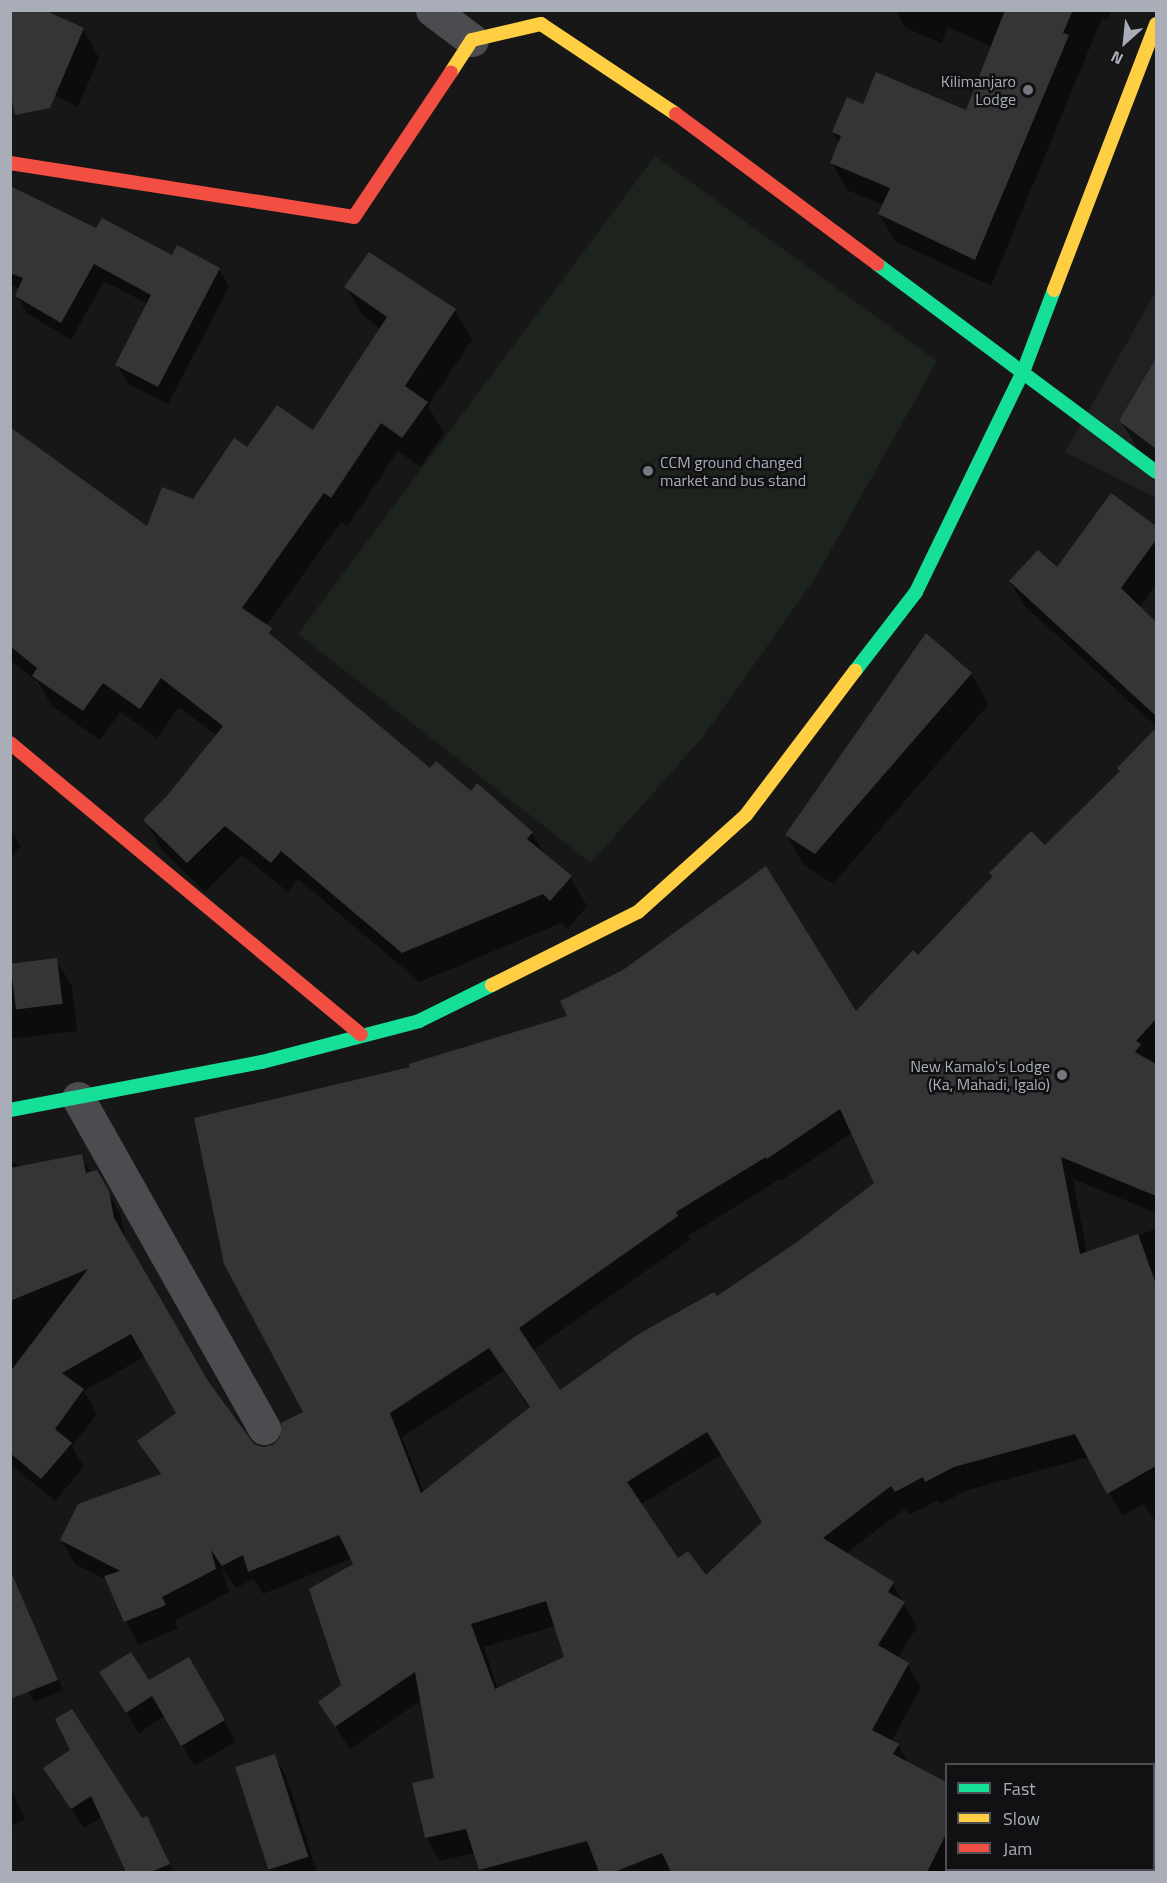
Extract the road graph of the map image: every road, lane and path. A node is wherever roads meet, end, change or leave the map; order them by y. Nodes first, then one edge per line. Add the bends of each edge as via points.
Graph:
1 (432, 10) edge
2 (1156, 24) edge
3 (472, 40) junction
4 (10, 163) edge
5 (1023, 372) junction
6 (1156, 472) edge
7 (10, 743) edge
8 (361, 1034) junction
9 (78, 1098) junction
10 (10, 1110) edge
11 (264, 1428) dead end

1 - 3 street
2 - 5 main road
3 - 4 main road via 354,217
3 - 5 main road via 541,24 670,110
5 - 6 main road
5 - 8 main road via 916,592 746,815 638,912 419,1022
7 - 8 main road
8 - 9 main road via 262,1062
9 - 10 main road
9 - 11 street

